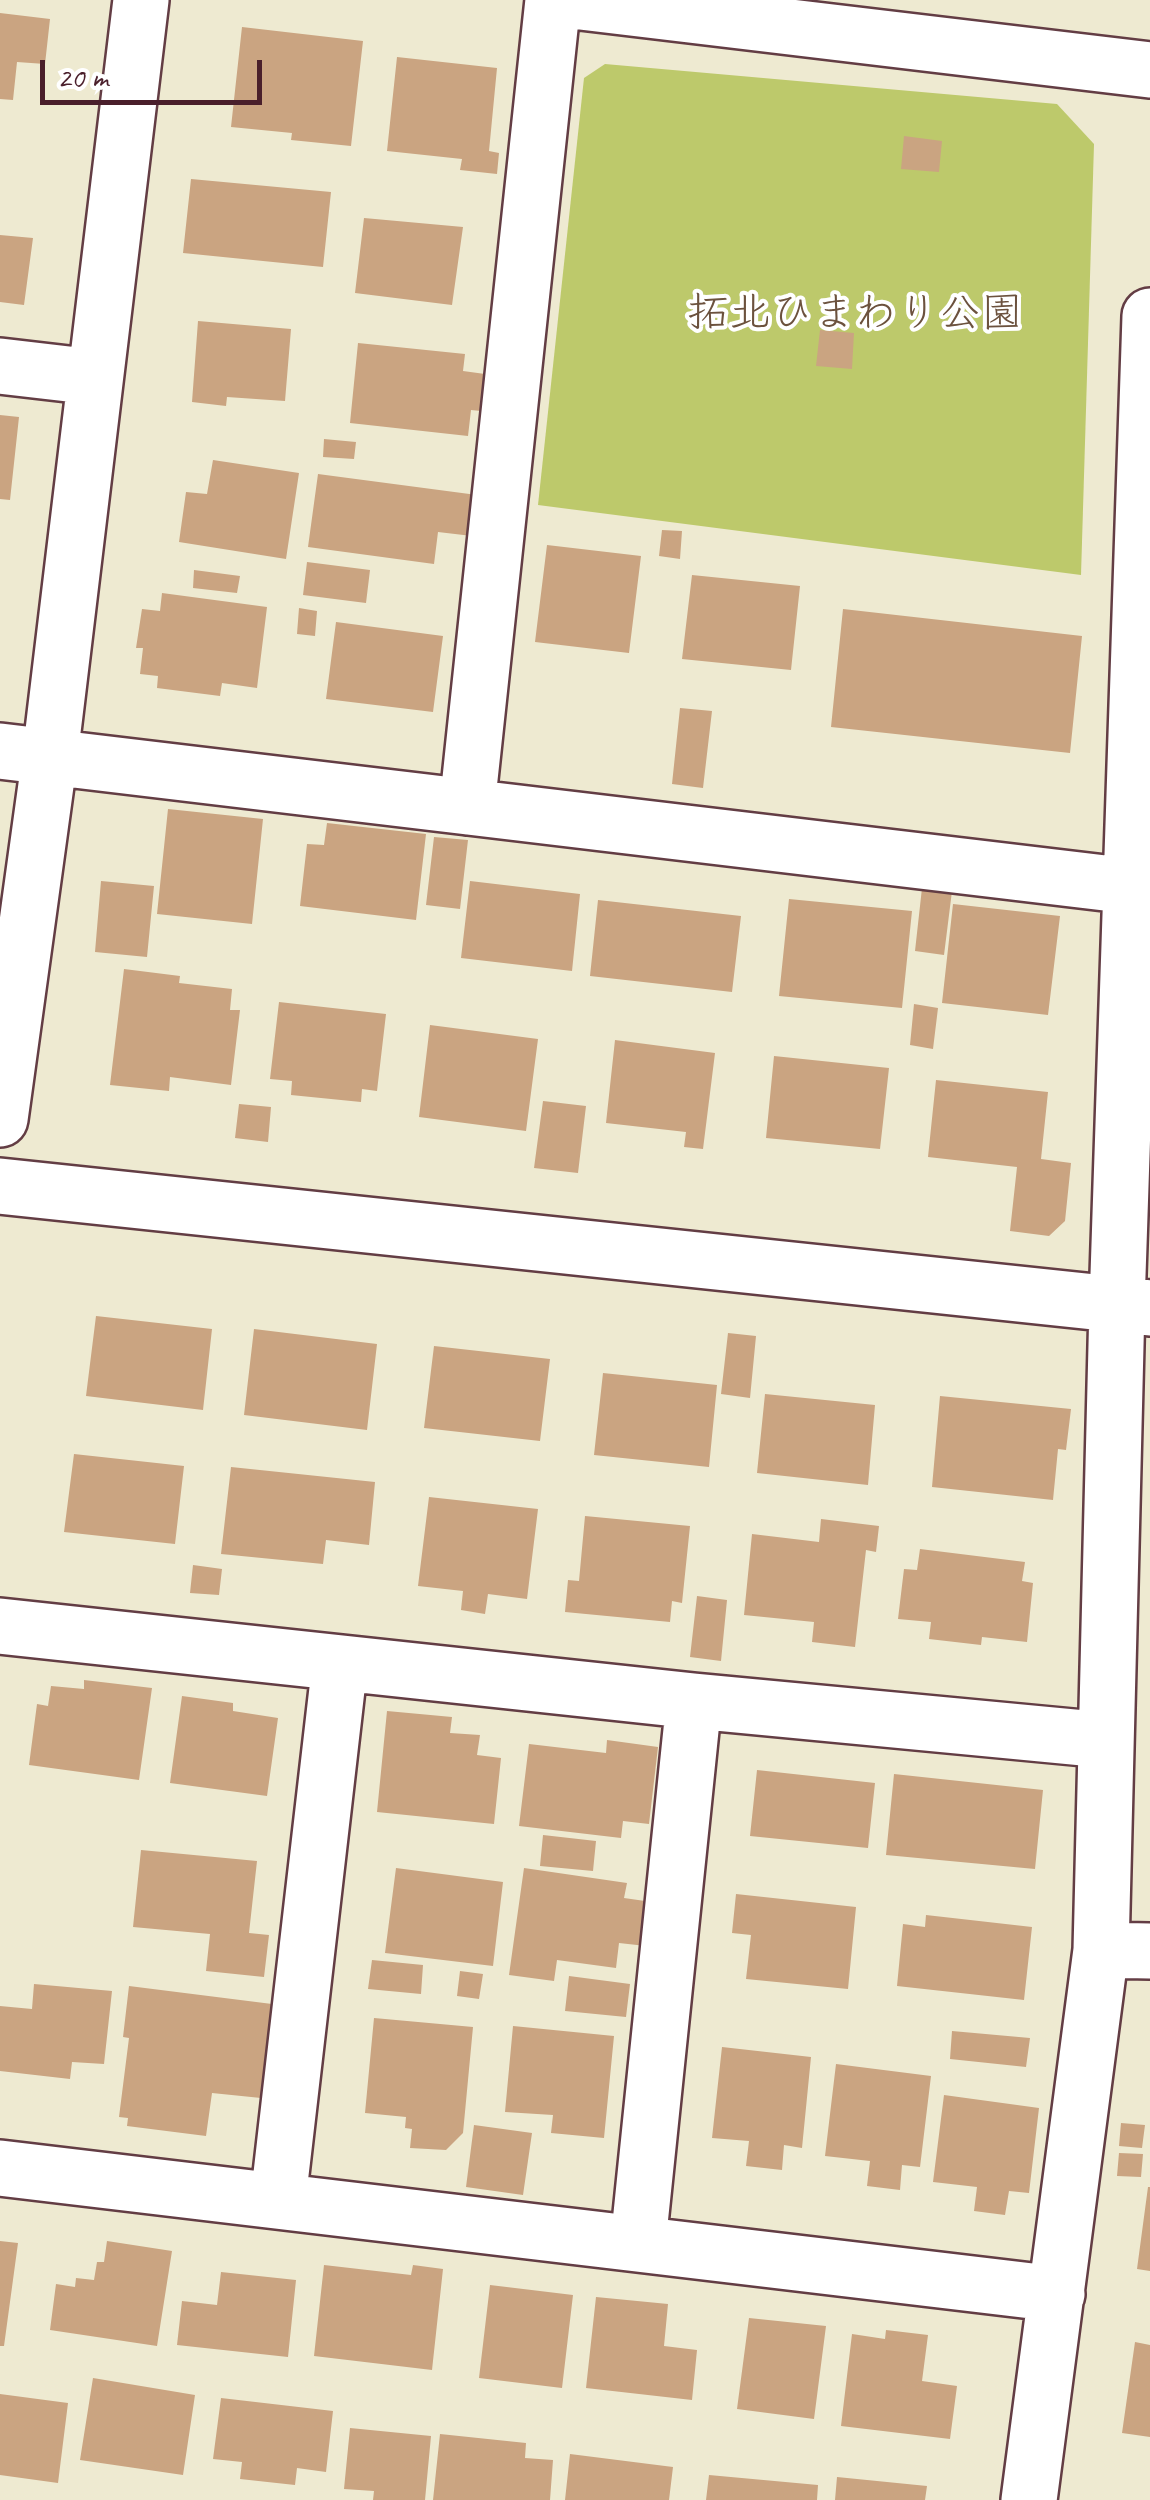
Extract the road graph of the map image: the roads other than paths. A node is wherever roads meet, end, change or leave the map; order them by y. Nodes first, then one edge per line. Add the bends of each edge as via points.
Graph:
1 (141, 0) edge
2 (553, 0) edge
3 (564, 0) edge
4 (1150, 70) edge
5 (1150, 316) edge
6 (0, 366) edge
7 (94, 377) junction
8 (25, 753) edge
9 (467, 807) junction
10 (1130, 886) junction
11 (0, 1118) edge
12 (0, 1186) edge
13 (1134, 1306) edge
14 (0, 1626) edge
15 (340, 1664) junction
16 (694, 1701) junction
17 (1105, 1740) junction
18 (1126, 1950) edge
19 (0, 2168) edge
20 (278, 2200) junction
21 (638, 2243) junction
22 (1057, 2294) junction
23 (1029, 2500) edge

1 - 7 street
2 - 9 street
3 - 4 street
5 - 10 street
6 - 7 street
7 - 8 street
8 - 9 street
8 - 11 street
9 - 10 street
10 - 13 street
12 - 13 street
13 - 17 street
14 - 15 street
15 - 16 street
15 - 20 street
16 - 17 street
16 - 21 street
17 - 18 street
18 - 22 street
19 - 20 street
20 - 21 street
21 - 22 street
22 - 23 street

